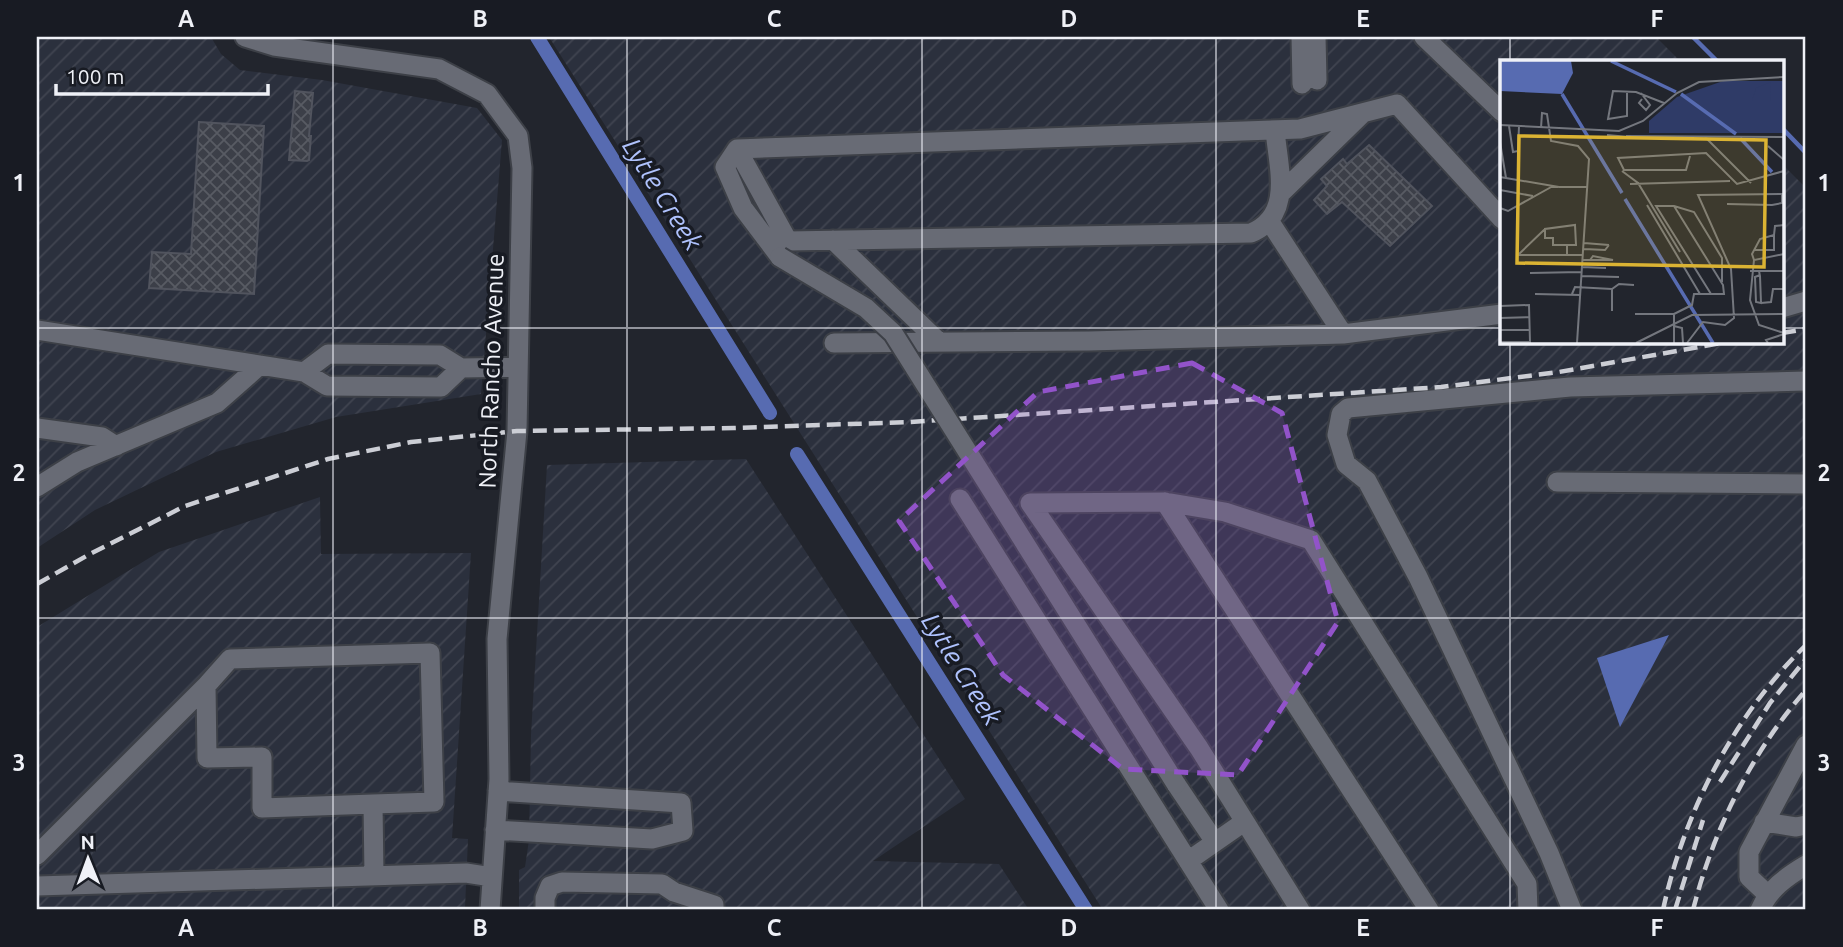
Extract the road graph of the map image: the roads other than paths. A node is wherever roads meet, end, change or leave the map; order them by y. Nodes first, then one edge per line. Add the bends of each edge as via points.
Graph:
1 (245, 37) edge
2 (1301, 37) edge
3 (1316, 37) edge
4 (1424, 37) edge
5 (1500, 110) edge
6 (1363, 113) junction
7 (1275, 130) junction
8 (737, 149) junction
9 (1280, 194) junction
10 (1500, 217) edge
11 (1270, 222) junction
12 (832, 240) junction
13 (1806, 301) edge
14 (1784, 307) edge
15 (1500, 314) edge
16 (37, 331) edge
17 (1343, 334) junction
18 (938, 341) junction
19 (834, 343) dead end
20 (260, 365) junction
21 (518, 367) junction
22 (461, 368) junction
23 (304, 372) junction
24 (1806, 381) edge
25 (37, 428) edge
26 (116, 446) junction
27 (1557, 482) dead end
28 (1806, 484) edge
29 (37, 487) edge
30 (960, 499) dead end
31 (1165, 502) junction
32 (206, 686) junction
33 (1806, 745) edge
34 (498, 791) junction
35 (373, 804) junction
36 (1244, 821) junction
37 (1806, 825) edge
38 (1762, 827) junction
39 (495, 830) junction
40 (1215, 842) junction
41 (37, 855) edge
42 (1188, 861) junction
43 (1806, 865) edge
44 (498, 866) junction
45 (1556, 870) junction
46 (374, 876) junction
47 (1527, 884) junction
48 (37, 887) edge
49 (1763, 902) edge
50 (490, 910) edge
51 (545, 910) edge
52 (714, 910) edge
53 (1219, 910) edge
54 (1300, 910) edge
55 (1429, 910) edge
56 (1528, 910) edge
57 (1572, 910) edge

1 - 21 street, North Rancho Avenue via 274,46 439,69 487,94 517,136 522,159
2 - 3 street via 1310,82
4 - 5 street
6 - 7 street via 1300,129
6 - 9 street
6 - 10 street via 1397,104
7 - 8 street
7 - 9 street
8 - 12 street via 788,240
8 - 40 street, bridge via 725,167 743,208 780,257 866,308 893,333
9 - 11 street
11 - 12 street via 1251,233
11 - 17 street
12 - 18 street
13 - 14 street
15 - 17 street
16 - 20 street
17 - 18 street
18 - 19 street
20 - 23 street
20 - 26 street via 217,403
21 - 22 street
21 - 34 street, North Rancho Avenue via 517,432 497,639
22 - 23 street via 440,355 328,354
22 - 23 street via 440,387 327,386
24 - 45 street via 1570,387 1348,408 1341,414 1337,435 1346,464 1367,481 1418,577
25 - 26 street via 102,437
26 - 29 street via 77,462
27 - 28 street
30 - 42 street
31 - 36 street via 1030,502
31 - 47 street via 1225,512 1311,540
31 - 55 street
32 - 35 street via 207,758 262,757 262,808
32 - 35 street via 230,659 430,653 434,802
32 - 41 street
33 - 38 street
34 - 39 street, North Rancho Avenue
34 - 39 street via 681,803 683,831 652,839
35 - 46 street
36 - 40 street
36 - 54 street
37 - 38 street
38 - 49 street via 1749,852 1749,877
39 - 44 street, North Rancho Avenue
40 - 42 street
42 - 53 street
43 - 49 street
44 - 46 street via 466,873
44 - 50 street, North Rancho Avenue
45 - 47 street
45 - 57 street
46 - 48 street
47 - 56 street
51 - 52 street via 550,886 562,882 662,884 714,905

